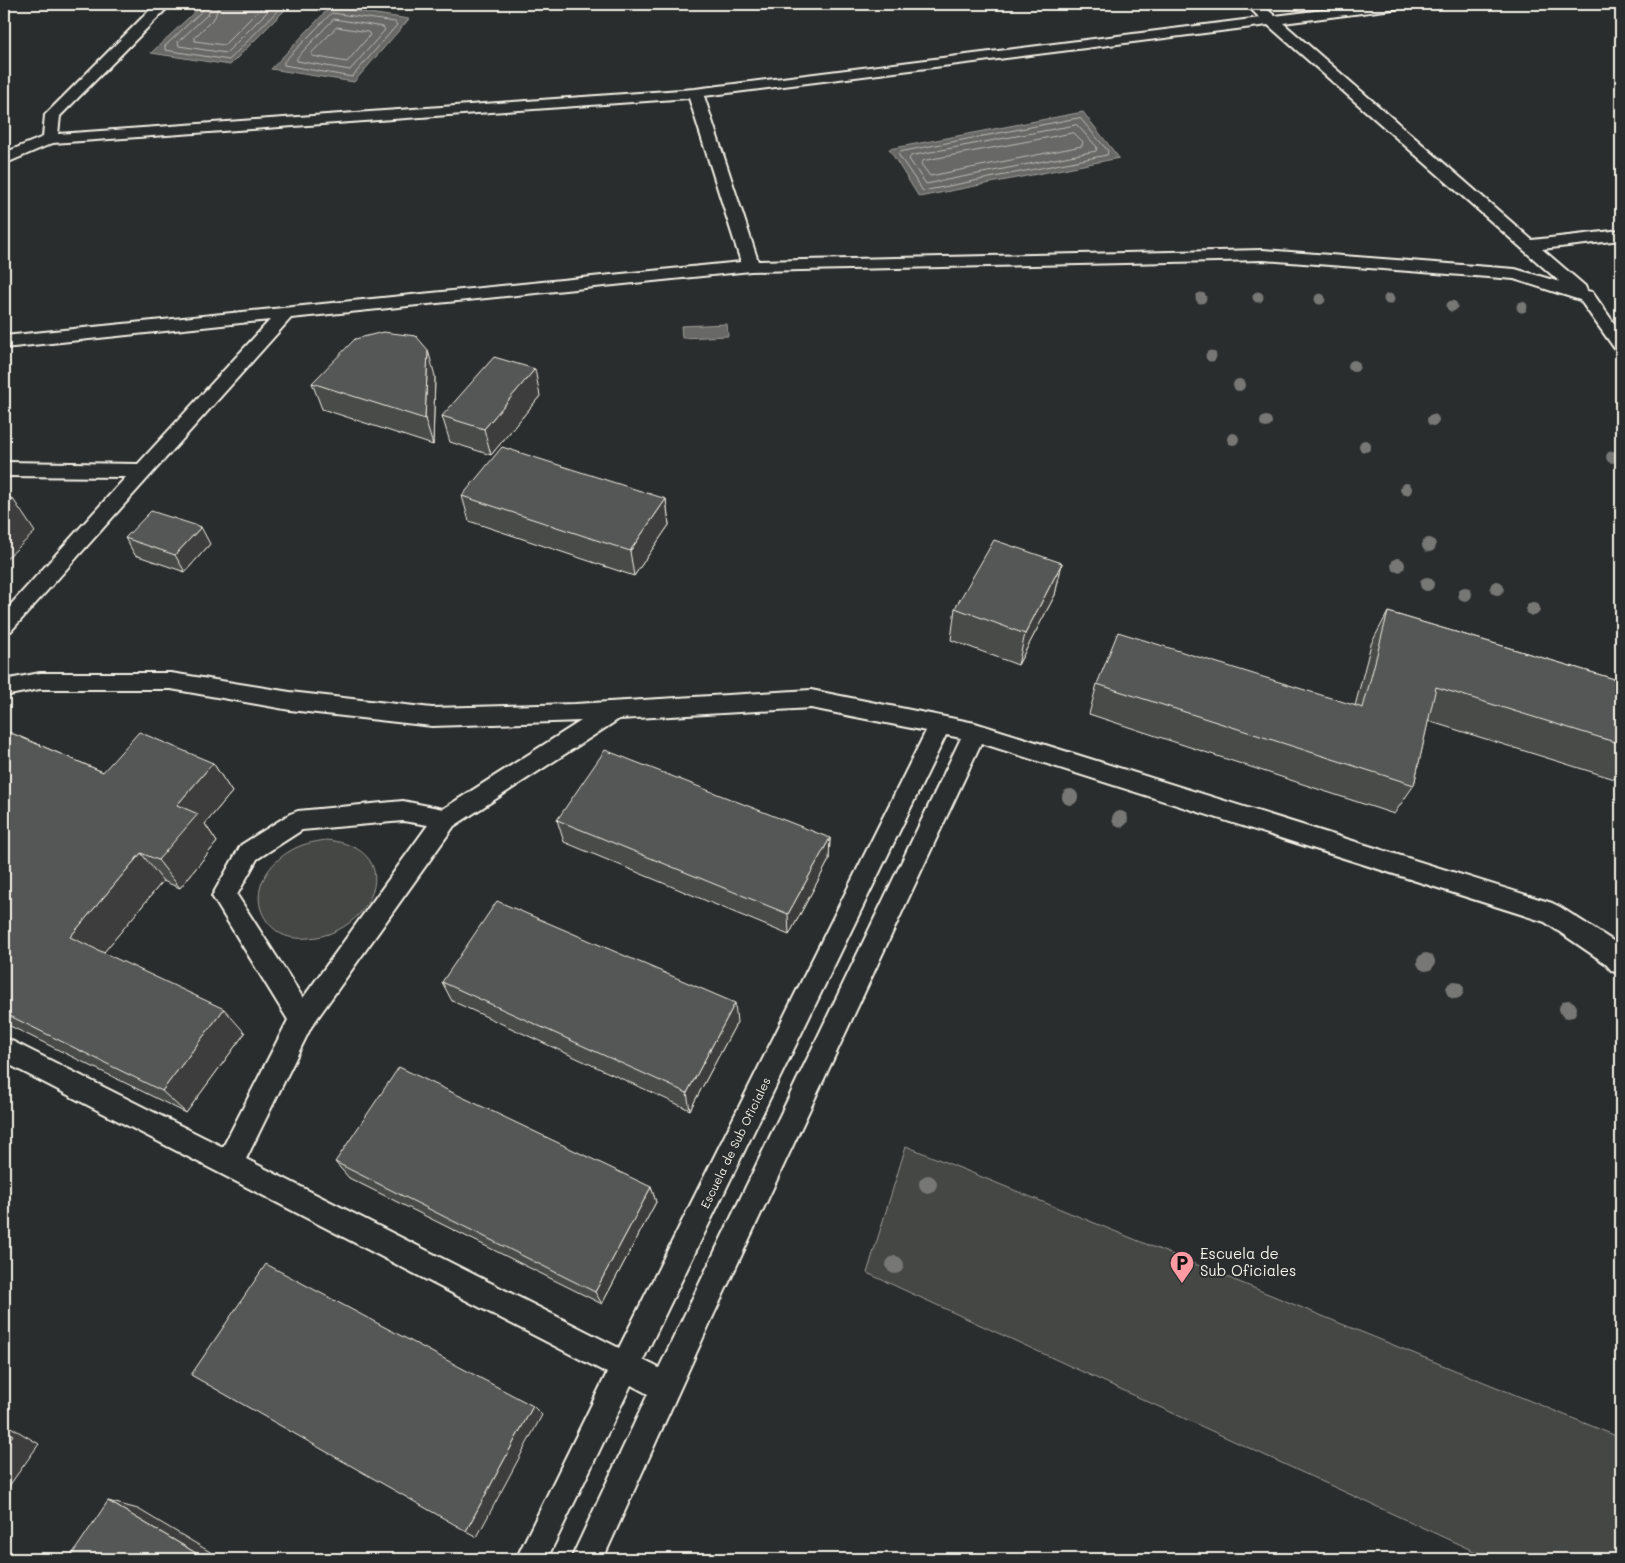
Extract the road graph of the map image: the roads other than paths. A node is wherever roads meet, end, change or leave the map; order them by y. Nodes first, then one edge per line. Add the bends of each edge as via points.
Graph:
1 (164, 4) edge
2 (1253, 4) edge
3 (1401, 4) edge
4 (1270, 20) junction
5 (695, 93) junction
6 (50, 138) junction
7 (4, 159) edge
8 (1621, 235) edge
9 (1528, 245) junction
10 (751, 266) junction
11 (1586, 296) junction
12 (286, 313) junction
13 (1621, 323) edge
14 (4, 342) edge
15 (1621, 345) edge
16 (4, 469) edge
17 (144, 471) junction
18 (4, 626) edge
19 (4, 688) edge
20 (614, 711) junction
21 (940, 725) junction
22 (975, 732) junction
23 (446, 819) junction
24 (1621, 963) edge
25 (302, 1018) junction
26 (4, 1049) edge
27 (229, 1164) junction
28 (626, 1366) junction
29 (667, 1388) junction
30 (531, 1559) edge
31 (587, 1559) edge

1 - 6 lane via 53,114
2 - 4 lane
3 - 4 lane
4 - 5 lane
4 - 9 lane
5 - 6 lane
5 - 10 lane
6 - 7 lane
8 - 9 lane
9 - 11 lane
10 - 11 lane via 1263,255 1515,274
10 - 12 lane
11 - 13 lane
11 - 15 lane
12 - 14 lane
12 - 17 lane
16 - 17 lane
17 - 18 lane
19 - 20 lane via 40,681 170,681 290,701 432,717
20 - 21 lane via 811,699
20 - 23 lane
21 - 22 lane
21 - 28 lane, Escuela de Sub Oficiales
22 - 24 lane via 1552,914
22 - 29 lane
23 - 25 lane
23 - 25 lane via 403,811 298,821 250,852 224,896
25 - 27 lane
26 - 27 lane
27 - 28 lane
28 - 29 lane
28 - 30 lane, Escuela de Sub Oficiales
29 - 31 lane

